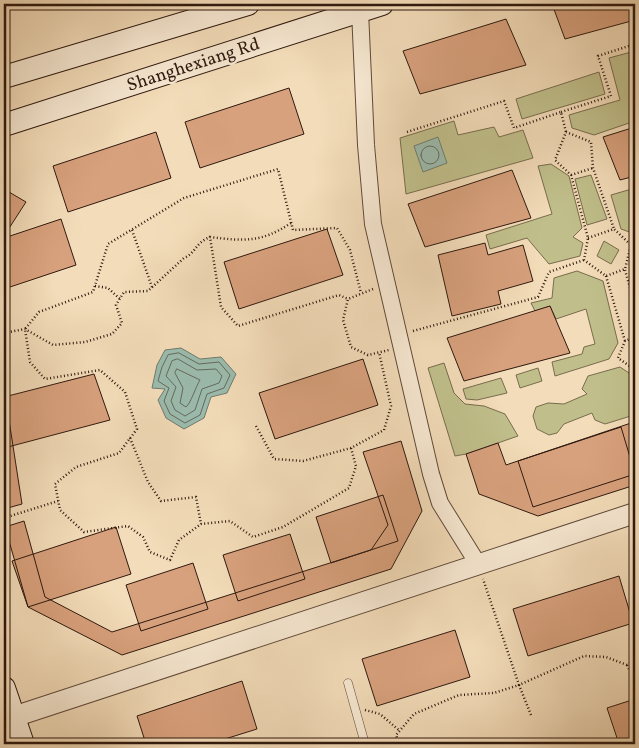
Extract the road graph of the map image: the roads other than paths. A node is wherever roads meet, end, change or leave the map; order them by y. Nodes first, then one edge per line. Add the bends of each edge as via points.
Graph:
1 (248, 4) edge
2 (382, 4) edge
3 (360, 11) junction
4 (4, 77) edge
5 (4, 125) edge
6 (635, 513) edge
7 (478, 564) junction
8 (348, 683) dead end
9 (4, 688) edge
10 (9, 718) edge
11 (23, 744) edge
12 (365, 744) edge

1 - 4 main road
2 - 3 main road, Shanghexiang Rd
3 - 5 main road, Shanghexiang Rd
3 - 7 street via 372,218 420,432 440,503
6 - 7 street
7 - 10 street
8 - 12 lane
9 - 10 main road
10 - 11 main road

